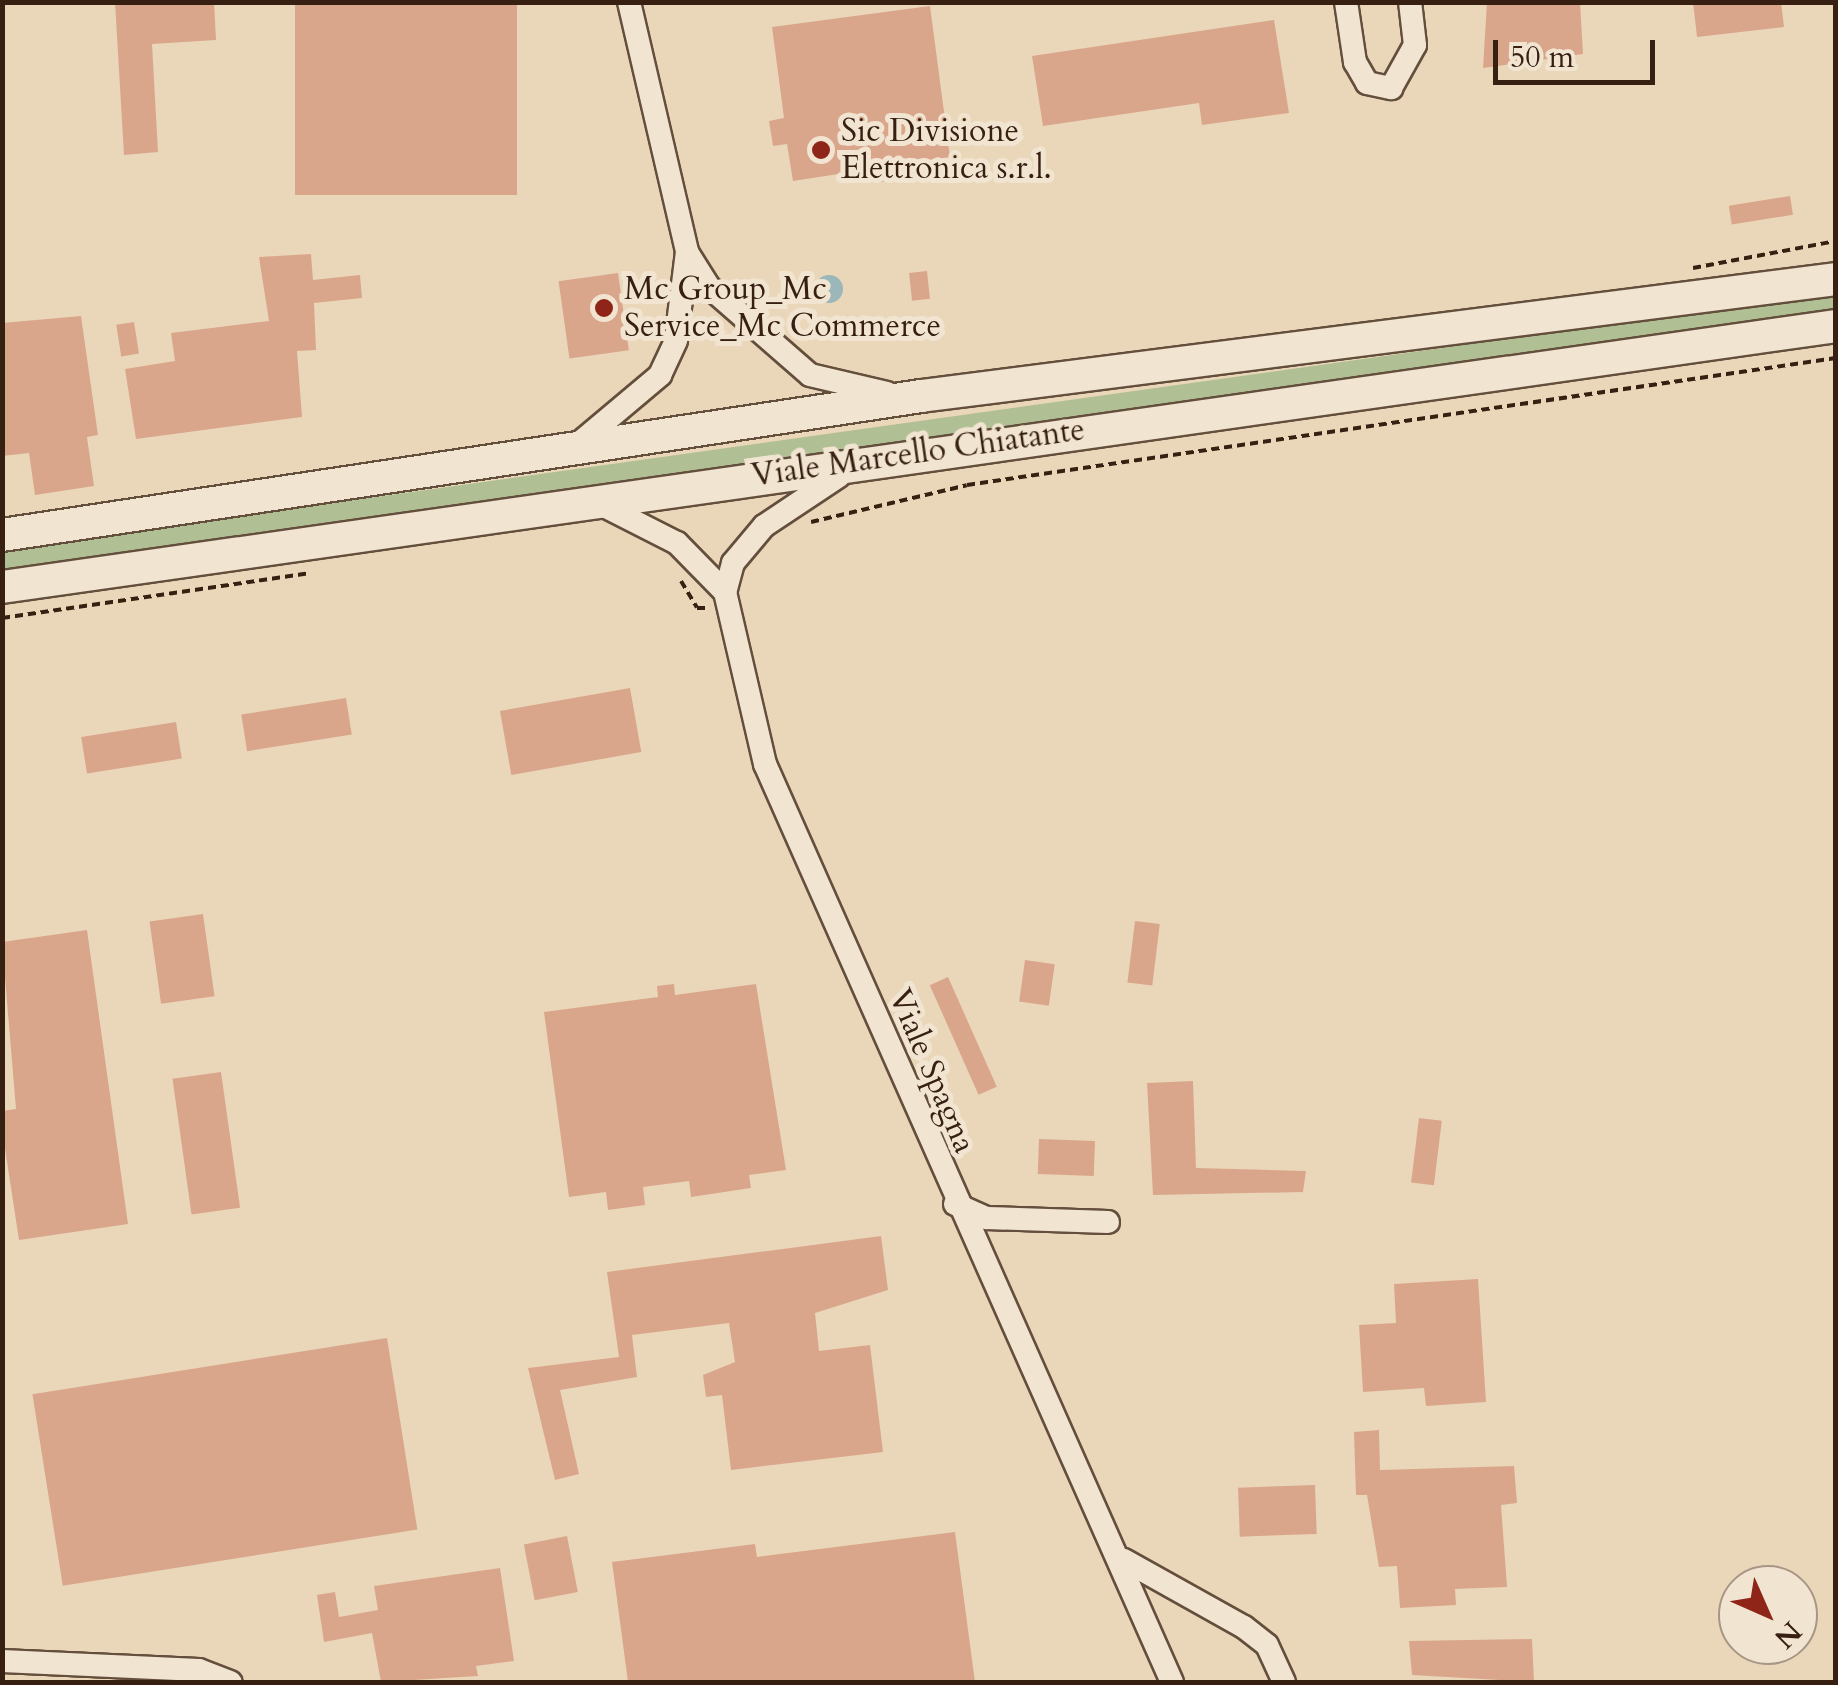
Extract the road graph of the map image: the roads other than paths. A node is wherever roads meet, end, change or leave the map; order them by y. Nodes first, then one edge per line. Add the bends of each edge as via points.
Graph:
1 (629, 2) edge
2 (1346, 2) edge
3 (1410, 2) edge
4 (686, 252) junction
5 (1836, 280) edge
6 (1836, 326) edge
7 (921, 396) junction
8 (878, 457) junction
9 (558, 458) junction
10 (578, 501) junction
11 (2, 536) edge
12 (2, 588) edge
13 (724, 599) junction
14 (954, 1204) junction
15 (1108, 1222) dead end
16 (1124, 1560) junction
17 (2, 1661) edge
18 (231, 1682) edge
19 (1172, 1682) edge
20 (1284, 1682) edge

1 - 4 street
2 - 3 street via 1354,62 1367,83 1391,88 1415,45
4 - 7 street via 724,304 810,376
4 - 9 street via 676,340 660,376
5 - 7 street, Viale Marcello Chiatante
6 - 8 street, Viale Marcello Chiatante
7 - 9 street, Viale Marcello Chiatante
8 - 10 street, Viale Marcello Chiatante
8 - 13 street via 806,491 764,526 733,563
9 - 11 street, Viale Marcello Chiatante
10 - 12 street, Viale Marcello Chiatante
10 - 13 street via 631,512
13 - 14 street, Viale Spagna via 765,764
14 - 15 street via 987,1218
14 - 16 street, Viale Spagna
16 - 19 street, Viale Spagna
16 - 20 street via 1244,1627 1266,1645
17 - 18 street via 199,1670

